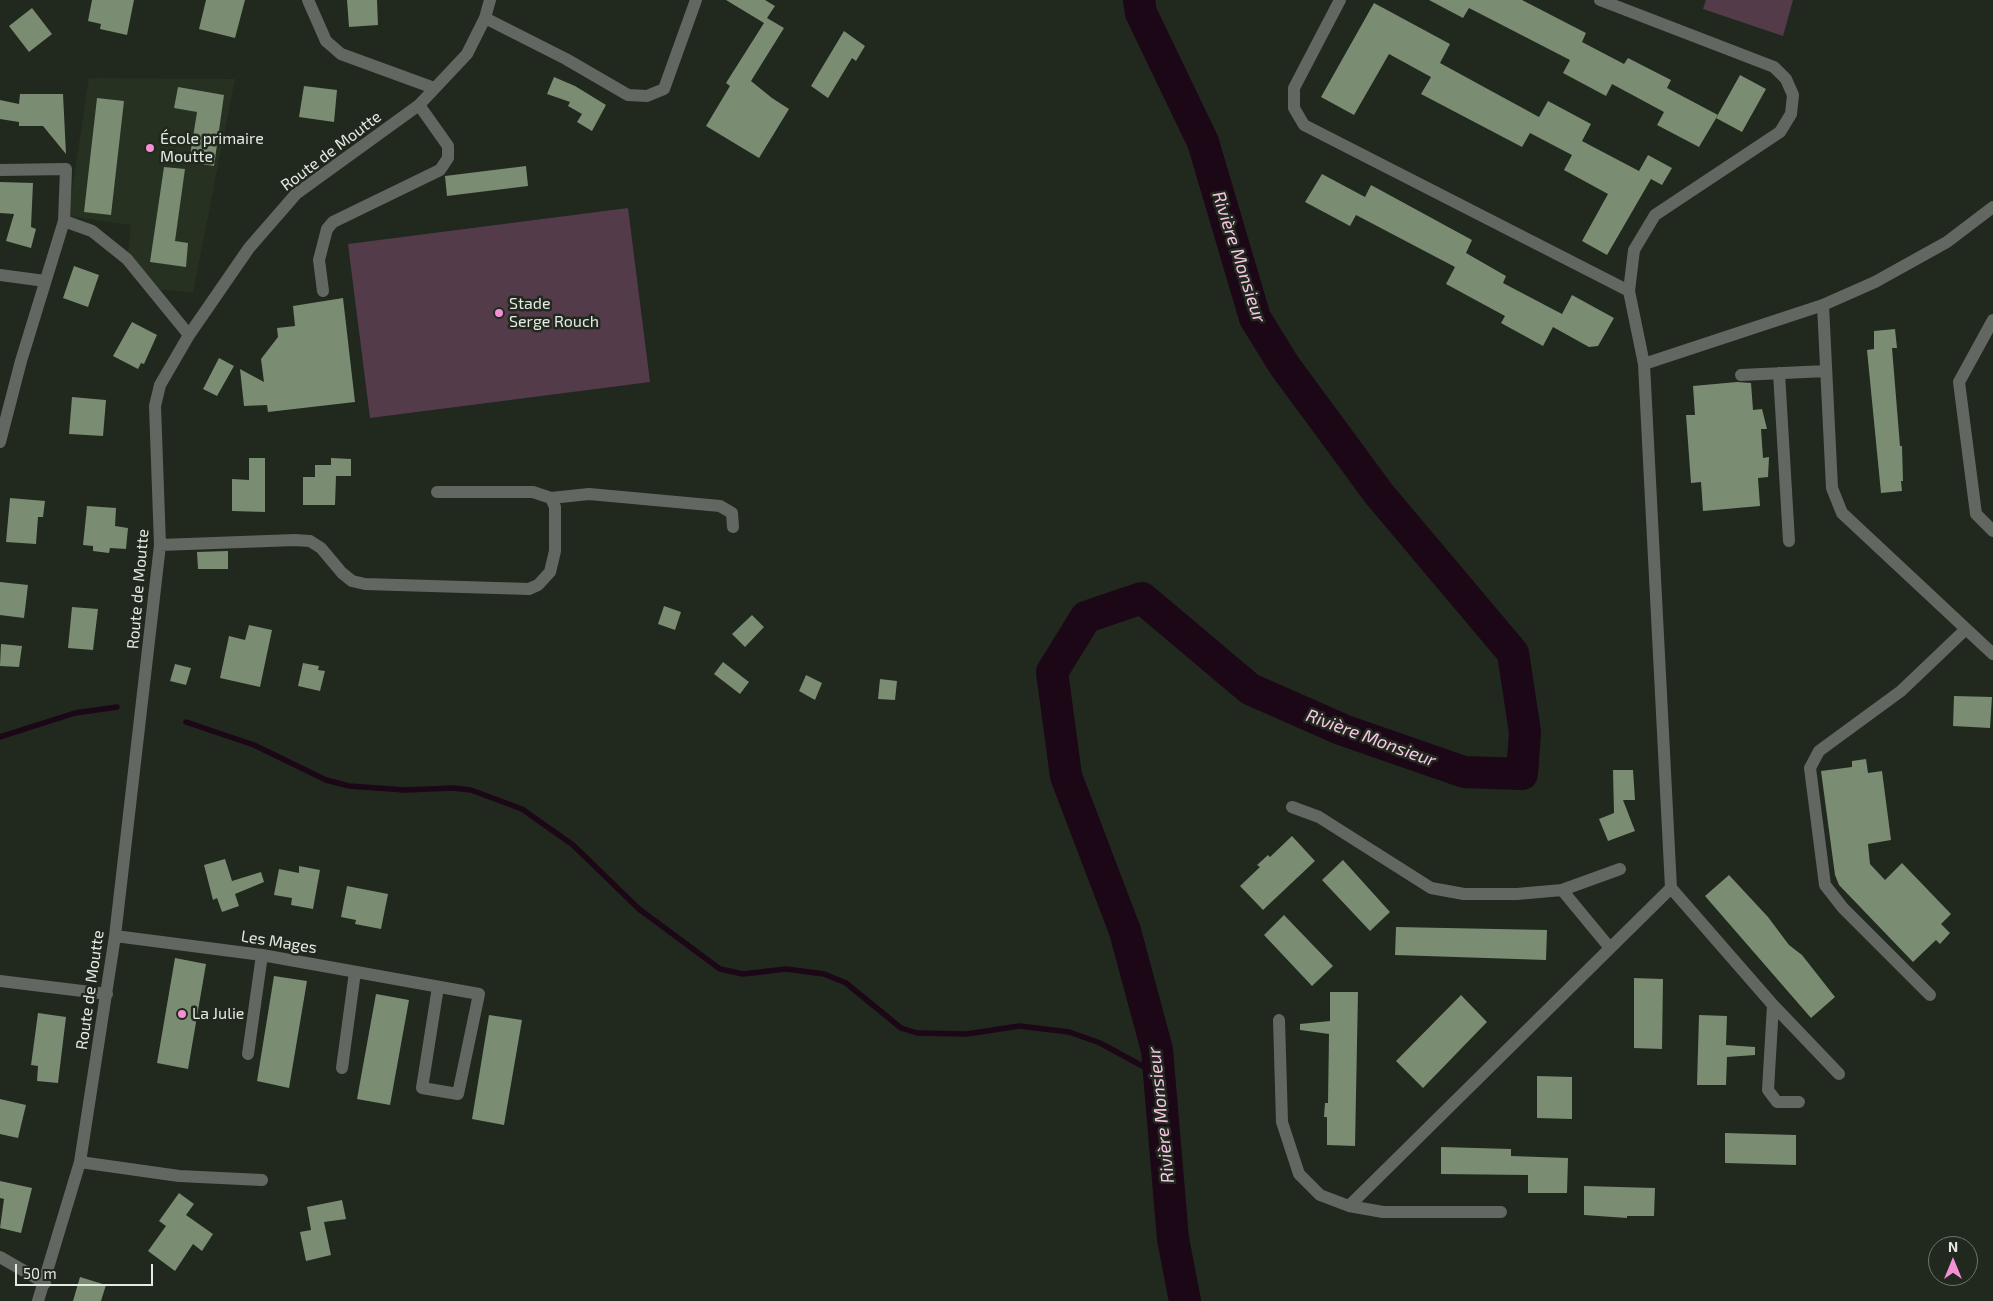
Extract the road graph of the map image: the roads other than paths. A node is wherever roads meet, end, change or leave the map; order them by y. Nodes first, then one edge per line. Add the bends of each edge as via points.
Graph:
1 (308, 0) edge
2 (490, 0) edge
3 (696, 0) edge
4 (1340, 0) edge
5 (1600, 0) edge
6 (485, 18) junction
7 (434, 88) junction
8 (419, 104) junction
9 (0, 170) edge
10 (1993, 207) edge
11 (64, 221) junction
12 (0, 275) edge
13 (45, 281) junction
14 (322, 291) dead end
15 (1629, 291) junction
16 (1823, 304) junction
17 (1993, 320) edge
18 (189, 335) junction
19 (1644, 364) junction
20 (1826, 371) junction
21 (1779, 373) junction
22 (1741, 375) dead end
23 (2, 426) edge
24 (0, 442) edge
25 (437, 492) dead end
26 (551, 498) junction
27 (733, 527) dead end
28 (1993, 530) edge
29 (1788, 541) dead end
30 (160, 545) junction
31 (1966, 630) junction
32 (1993, 654) edge
33 (1292, 807) dead end
34 (1620, 869) dead end
35 (1671, 888) junction
36 (1562, 890) junction
37 (115, 936) junction
38 (1610, 948) junction
39 (262, 955) junction
40 (355, 972) junction
41 (0, 981) edge
42 (438, 987) junction
43 (107, 994) junction
44 (1930, 995) dead end
45 (1773, 1005) junction
46 (1279, 1020) dead end
47 (248, 1054) dead end
48 (342, 1068) dead end
49 (1838, 1074) dead end
50 (1800, 1102) dead end
51 (80, 1162) junction
52 (262, 1180) dead end
53 (1349, 1206) junction
54 (1501, 1212) dead end
55 (0, 1257) edge
56 (45, 1283) junction
57 (38, 1301) edge

1 - 7 street via 326,41 341,54
2 - 6 street, Route de Moutte
3 - 6 street via 664,89 647,96 628,95
4 - 15 street via 1294,88 1294,108 1304,125
5 - 15 street via 1774,67 1786,79 1793,95 1792,114 1780,132 1655,215 1634,250
6 - 7 street, Route de Moutte via 467,54
7 - 8 street, Route de Moutte
8 - 14 street via 448,146 448,158 440,170 333,222 327,230 319,260
8 - 18 street, Route de Moutte via 296,194 249,248
9 - 11 street via 66,169
10 - 16 street via 1948,242 1875,282
11 - 13 street
11 - 18 street via 92,231 127,259
12 - 13 street
13 - 23 street
15 - 19 street
16 - 19 street
16 - 20 street
17 - 28 street via 1959,382 1976,514
18 - 30 street, Route de Moutte via 160,385 155,406
19 - 35 street
20 - 21 street
20 - 31 street via 1832,488 1842,513
21 - 22 street
21 - 29 street
23 - 24 street
25 - 26 street via 533,492
26 - 27 street via 589,494 720,506 732,513
26 - 30 street via 555,507 555,551 550,572 538,585 529,589 365,584 352,581 321,548 310,541
30 - 37 street, Route de Moutte
31 - 32 street
31 - 44 street via 1901,691 1819,751 1810,768 1825,885 1843,908
33 - 36 street via 1319,817 1431,888 1464,894
34 - 36 street
35 - 38 street
35 - 45 street
36 - 38 street
37 - 39 street, Les Mages
37 - 43 street, Route de Moutte
38 - 53 street
39 - 40 street, Les Mages
39 - 47 street
40 - 42 street, Les Mages
40 - 48 street
41 - 43 street
42 - 42 street, Les Mages via 478,994 458,1094 422,1088
43 - 51 street, Route de Moutte
45 - 49 street
45 - 50 street via 1768,1090 1777,1102
46 - 53 street via 1282,1122 1299,1174 1320,1195
51 - 52 street via 179,1176
51 - 56 street, Route de Moutte
53 - 54 street via 1383,1212
55 - 56 street
56 - 57 street, Route de Moutte

